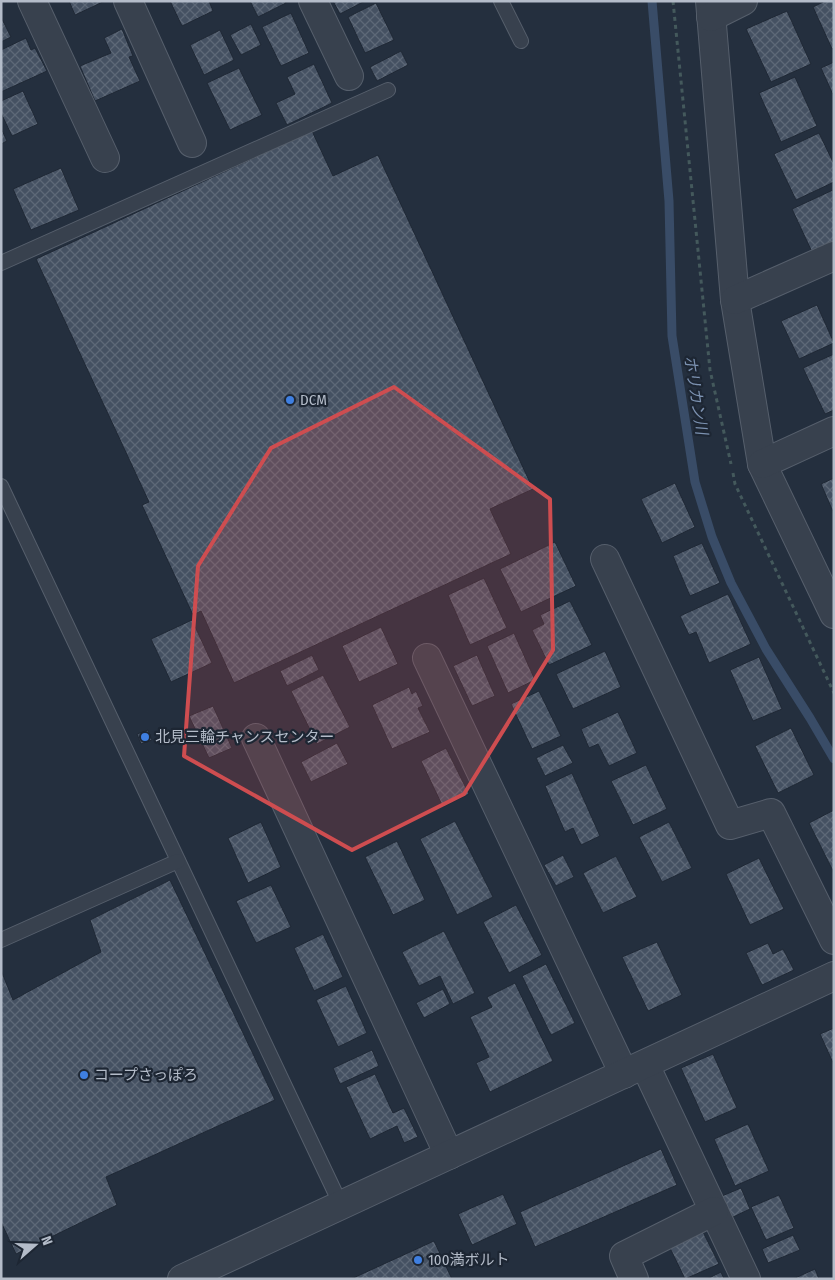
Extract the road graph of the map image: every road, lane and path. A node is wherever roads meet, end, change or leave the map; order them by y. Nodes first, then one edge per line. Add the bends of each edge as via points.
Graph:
1 (32, 1) edge
2 (128, 1) edge
3 (314, 1) edge
4 (501, 1) edge
5 (743, 1) edge
6 (710, 9) edge
7 (521, 41) dead end
8 (349, 76) dead end
9 (388, 90) dead end
10 (192, 144) dead end
11 (105, 158) dead end
12 (834, 256) edge
13 (1, 263) edge
14 (736, 300) junction
15 (834, 431) edge
16 (762, 464) junction
17 (1, 486) edge
18 (605, 559) dead end
19 (834, 614) edge
20 (427, 658) dead end
21 (256, 738) dead end
22 (178, 861) junction
23 (1, 940) edge
24 (834, 940) edge
25 (834, 976) edge
26 (634, 1070) junction
27 (449, 1155) junction
28 (341, 1205) junction
29 (714, 1211) junction
30 (182, 1279) edge
31 (634, 1279) edge
32 (746, 1279) edge

1 - 11 street
2 - 10 street
3 - 8 street
4 - 7 lane
5 - 6 street
6 - 14 street
9 - 13 lane
12 - 14 street
14 - 16 street
15 - 16 street
16 - 19 street
17 - 22 lane
18 - 24 street via 730,825 771,813
20 - 26 street
21 - 27 street
22 - 23 lane
22 - 28 lane
25 - 26 street
26 - 27 street
26 - 29 street
27 - 28 street
28 - 30 street
29 - 31 street via 624,1256
29 - 32 street

